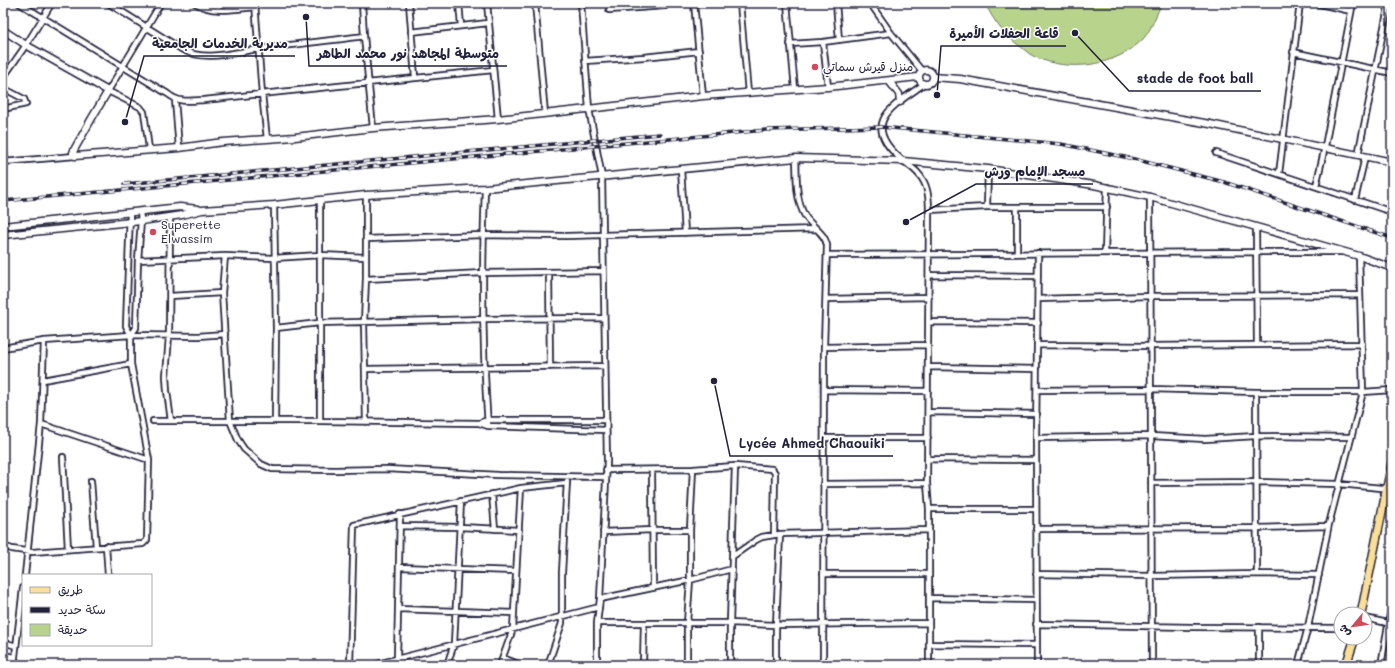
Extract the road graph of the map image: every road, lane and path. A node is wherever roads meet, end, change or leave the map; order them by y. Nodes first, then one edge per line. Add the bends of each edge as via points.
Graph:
1 (18, 3) edge
2 (52, 3) edge
3 (108, 3) edge
4 (161, 3) edge
5 (195, 3) edge
6 (218, 3) edge
7 (362, 3) edge
8 (409, 3) edge
9 (459, 3) edge
10 (488, 3) edge
11 (535, 3) edge
12 (581, 3) edge
13 (609, 3) edge
14 (665, 3) edge
15 (694, 3) edge
16 (740, 3) edge
17 (787, 3) edge
18 (836, 3) edge
19 (870, 3) edge
20 (1300, 3) edge
21 (1315, 3) edge
22 (1353, 3) edge
23 (1389, 3) edge
24 (255, 5) edge
25 (218, 10) junction
26 (1351, 11) junction
27 (44, 18) junction
28 (488, 23) junction
29 (146, 26) junction
30 (461, 26) junction
31 (3, 30) edge
32 (411, 32) junction
33 (890, 33) junction
34 (364, 36) junction
35 (839, 40) junction
36 (823, 42) junction
37 (790, 44) junction
38 (26, 45) junction
39 (259, 49) junction
40 (699, 51) junction
41 (1293, 52) junction
42 (585, 61) junction
43 (1341, 63) junction
44 (124, 67) junction
45 (493, 70) junction
46 (1376, 70) junction
47 (922, 71) junction
48 (1392, 73) edge
49 (415, 77) junction
50 (918, 77) junction
51 (933, 77) junction
52 (3, 78) edge
53 (889, 81) junction
54 (369, 82) junction
55 (924, 84) junction
56 (828, 87) junction
57 (3, 88) edge
58 (796, 89) junction
59 (108, 92) junction
60 (748, 93) junction
61 (262, 94) junction
62 (703, 96) junction
63 (175, 100) junction
64 (900, 102) junction
65 (3, 109) edge
66 (589, 109) junction
67 (544, 114) junction
68 (498, 119) junction
69 (373, 128) junction
70 (3, 137) edge
71 (267, 139) junction
72 (1282, 140) junction
73 (179, 148) junction
74 (149, 149) junction
75 (1324, 149) junction
76 (1216, 153) dead end
77 (1358, 155) junction
78 (75, 156) junction
79 (1366, 157) junction
80 (796, 158) junction
81 (1392, 160) edge
82 (903, 161) junction
83 (4, 162) edge
84 (680, 169) junction
85 (988, 169) junction
86 (1279, 174) junction
87 (602, 177) junction
88 (1316, 186) junction
89 (485, 188) junction
90 (1107, 188) junction
91 (366, 195) junction
92 (1150, 197) junction
93 (1356, 200) junction
94 (320, 201) junction
95 (274, 205) junction
96 (987, 207) junction
97 (1107, 207) junction
98 (1017, 208) junction
99 (202, 210) junction
100 (929, 210) junction
101 (140, 211) junction
102 (130, 212) junction
103 (1392, 212) edge
104 (170, 217) junction
105 (141, 221) junction
106 (131, 222) junction
107 (3, 226) edge
108 (1256, 227) junction
109 (816, 229) junction
110 (685, 233) junction
111 (3, 235) edge
112 (483, 235) junction
113 (603, 235) junction
114 (366, 238) junction
115 (1152, 252) junction
116 (1256, 252) junction
117 (1345, 252) junction
118 (1017, 253) junction
119 (1038, 253) junction
120 (1105, 253) junction
121 (929, 254) junction
122 (320, 255) junction
123 (827, 255) junction
124 (225, 256) junction
125 (1359, 256) junction
126 (366, 257) junction
127 (170, 258) junction
128 (274, 258) junction
129 (138, 260) junction
130 (1392, 268) edge
131 (603, 271) junction
132 (549, 272) junction
133 (483, 273) junction
134 (929, 275) junction
135 (1038, 276) junction
136 (366, 279) junction
137 (222, 293) junction
138 (1360, 295) junction
139 (170, 296) junction
140 (1151, 296) junction
141 (1257, 296) junction
142 (929, 297) junction
143 (1038, 298) junction
144 (826, 299) junction
145 (549, 318) junction
146 (604, 318) junction
147 (484, 319) junction
148 (319, 322) junction
149 (364, 322) junction
150 (928, 322) junction
151 (1038, 323) junction
152 (276, 328) junction
153 (225, 334) junction
154 (131, 335) junction
155 (169, 336) junction
156 (44, 341) junction
157 (1257, 344) junction
158 (1362, 344) junction
159 (928, 345) junction
160 (1037, 345) junction
161 (1151, 346) junction
162 (824, 347) junction
163 (3, 348) edge
164 (131, 364) junction
165 (605, 366) junction
166 (550, 367) junction
167 (928, 367) junction
168 (484, 368) junction
169 (365, 369) junction
170 (1037, 369) junction
171 (43, 380) junction
172 (1151, 389) junction
173 (824, 390) junction
174 (1037, 390) junction
175 (1392, 390) edge
176 (928, 391) junction
177 (1256, 392) junction
178 (1363, 392) junction
179 (928, 412) junction
180 (1037, 414) junction
181 (230, 420) junction
182 (488, 420) junction
183 (551, 420) junction
184 (606, 420) junction
185 (153, 421) dead end
186 (171, 421) junction
187 (275, 421) junction
188 (320, 421) junction
189 (366, 422) junction
190 (479, 423) junction
191 (41, 424) junction
192 (488, 426) junction
193 (551, 428) junction
194 (606, 430) junction
195 (1151, 436) junction
196 (1256, 436) junction
197 (1351, 437) junction
198 (824, 438) junction
199 (928, 438) junction
200 (1036, 438) junction
201 (63, 457) dead end
202 (927, 459) junction
203 (148, 460) junction
204 (1036, 460) junction
205 (1392, 463) edge
206 (735, 466) junction
207 (694, 469) junction
208 (606, 470) junction
209 (652, 470) junction
210 (568, 476) junction
211 (606, 477) junction
212 (91, 481) dead end
213 (1256, 482) junction
214 (567, 483) junction
215 (927, 483) junction
216 (1151, 483) junction
217 (823, 484) junction
218 (1339, 484) junction
219 (521, 488) junction
220 (1387, 492) edge
221 (492, 494) junction
222 (461, 501) junction
223 (929, 509) junction
224 (1036, 509) junction
225 (400, 514) junction
226 (400, 526) junction
227 (1328, 526) junction
228 (460, 527) junction
229 (1151, 528) junction
230 (1256, 528) junction
231 (495, 529) junction
232 (1036, 529) junction
233 (518, 530) junction
234 (653, 530) junction
235 (690, 530) junction
236 (929, 530) junction
237 (603, 532) junction
238 (823, 532) junction
239 (780, 534) junction
240 (774, 535) junction
241 (3, 546) edge
242 (106, 546) junction
243 (96, 547) junction
244 (68, 549) junction
245 (28, 551) junction
246 (733, 556) junction
247 (399, 567) junction
248 (458, 568) junction
249 (732, 569) junction
250 (516, 571) junction
251 (25, 574) edge
252 (108, 574) edge
253 (823, 574) junction
254 (929, 574) junction
255 (1036, 574) junction
256 (1257, 574) junction
257 (1319, 575) junction
258 (1151, 576) junction
259 (690, 580) junction
260 (653, 588) junction
261 (22, 596) edge
262 (929, 598) junction
263 (600, 599) junction
264 (1036, 600) junction
265 (1392, 603) edge
266 (1363, 606) edge
267 (599, 607) junction
268 (398, 609) junction
269 (455, 611) junction
270 (514, 613) junction
271 (562, 617) junction
272 (1373, 620) edge
273 (597, 622) junction
274 (644, 623) junction
275 (687, 623) junction
276 (730, 623) junction
277 (929, 623) junction
278 (823, 624) junction
279 (1036, 624) junction
280 (1390, 624) edge
281 (776, 625) junction
282 (1259, 626) junction
283 (1152, 627) junction
284 (1308, 627) junction
285 (1333, 628) edge
286 (513, 629) junction
287 (3, 642) edge
288 (454, 644) junction
289 (929, 644) junction
290 (1036, 645) junction
291 (16, 646) junction
292 (1352, 646) edge
293 (3, 654) edge
294 (503, 658) junction
295 (3, 659) edge
296 (397, 659) junction
297 (17, 663) edge
298 (350, 665) edge
299 (373, 665) edge
300 (395, 665) edge
301 (447, 665) edge
302 (500, 665) edge
303 (521, 665) edge
304 (548, 665) edge
305 (597, 665) edge
306 (643, 665) edge
307 (687, 665) edge
308 (730, 665) edge
309 (776, 665) edge
310 (823, 665) edge
311 (929, 665) edge
312 (1036, 665) edge
313 (1152, 665) edge
314 (1259, 665) edge
315 (1298, 665) edge
316 (1346, 665) edge
317 (1380, 665) edge

1 - 27 street
2 - 27 street
3 - 29 street
4 - 29 street
5 - 25 street
6 - 25 street
7 - 34 street
8 - 32 street
9 - 30 street
10 - 28 street
11 - 67 street
12 - 42 street
13 - 14 street via 609,10 665,6
15 - 40 street
16 - 60 street
17 - 37 street
18 - 35 street
19 - 33 street
20 - 41 street
21 - 26 street
22 - 26 street
23 - 46 street
24 - 25 street
24 - 39 street
26 - 43 street
27 - 38 street
27 - 44 street
28 - 30 street
28 - 45 street
29 - 39 street via 195,55
29 - 44 street
30 - 32 street
31 - 38 street
32 - 49 street
33 - 35 street
33 - 47 street
34 - 39 street
34 - 54 street
35 - 36 street
36 - 37 street
36 - 56 street
37 - 58 street
38 - 52 street
38 - 59 street
39 - 61 street
40 - 42 street
40 - 62 street
41 - 43 street
41 - 72 street
42 - 66 street
43 - 46 street
43 - 75 street
44 - 59 street
44 - 63 street
45 - 49 street
45 - 68 street
46 - 48 street
46 - 77 street
47 - 50 street
47 - 51 street via 929,70
49 - 54 street
50 - 53 street
50 - 55 street
51 - 55 street via 931,83
51 - 72 street via 960,79 1210,124
53 - 56 street
53 - 64 street via 899,94
54 - 61 street
54 - 69 street
55 - 64 street
56 - 58 street
57 - 65 street via 24,99 26,104
58 - 60 street
59 - 74 street via 140,107 144,112
59 - 78 street via 74,150
60 - 62 street
61 - 63 street
61 - 71 street
62 - 66 street
63 - 73 street
64 - 82 street via 886,113 881,126 887,144
66 - 67 street
66 - 87 street
67 - 68 street
68 - 69 street
69 - 71 street
70 - 83 street
71 - 73 street
72 - 75 street
72 - 86 street
73 - 74 street
74 - 78 street
75 - 77 street
75 - 88 street
76 - 86 street
77 - 79 street
78 - 83 street
79 - 81 street
79 - 93 street
80 - 82 street
80 - 84 street
80 - 109 street via 801,207
82 - 85 street
82 - 100 street via 919,173 924,182 928,191
84 - 87 street
84 - 110 street
85 - 90 street
85 - 96 street
86 - 88 street
87 - 89 street
87 - 113 street
88 - 93 street
89 - 91 street
89 - 112 street
90 - 92 street
90 - 97 street
91 - 94 street
91 - 114 street
92 - 108 street
92 - 115 street
93 - 103 street
94 - 95 street
94 - 122 street
95 - 99 street
95 - 128 street
96 - 98 street
96 - 100 street
97 - 98 street
97 - 120 street
98 - 118 street
99 - 101 street via 180,207
99 - 104 street
100 - 121 street
101 - 102 street
101 - 105 street
102 - 106 street
102 - 107 street
104 - 105 street
104 - 127 street
105 - 106 street
105 - 129 street
106 - 111 street
106 - 154 street via 126,326
108 - 116 street
108 - 117 street
109 - 110 street
109 - 123 street via 826,241
110 - 113 street
112 - 113 street
112 - 114 street
112 - 133 street
113 - 131 street
114 - 126 street
115 - 116 street
115 - 120 street
115 - 140 street
116 - 117 street
116 - 141 street
117 - 125 street
118 - 119 street
118 - 121 street
119 - 120 street
119 - 135 street
121 - 123 street
121 - 134 street
122 - 126 street
122 - 128 street
122 - 148 street
123 - 144 street
124 - 127 street
124 - 128 street
124 - 137 street
125 - 130 street
125 - 138 street
126 - 136 street
127 - 129 street
127 - 139 street
128 - 152 street
129 - 154 street via 136,328
131 - 132 street
131 - 146 street
132 - 133 street
132 - 145 street
133 - 136 street
133 - 147 street
134 - 135 street
134 - 142 street
135 - 143 street
136 - 149 street
137 - 139 street
137 - 153 street
138 - 141 street
138 - 158 street
139 - 155 street
140 - 141 street
140 - 143 street
140 - 161 street
141 - 157 street
142 - 144 street
142 - 150 street
143 - 151 street
144 - 162 street
145 - 146 street
145 - 147 street
145 - 166 street
146 - 165 street
147 - 149 street
147 - 168 street
148 - 149 street
148 - 152 street
148 - 188 street
149 - 169 street
150 - 151 street
150 - 159 street
151 - 160 street
152 - 187 street
153 - 155 street
153 - 181 street
154 - 155 street
154 - 156 street
154 - 164 street
155 - 186 street via 166,376
156 - 163 street
156 - 171 street
157 - 158 street
157 - 161 street
158 - 178 street
159 - 162 street
159 - 167 street
160 - 161 street
160 - 170 street
161 - 172 street
162 - 173 street
164 - 171 street
164 - 203 street
165 - 166 street
165 - 184 street
166 - 168 street
167 - 170 street
167 - 176 street
168 - 169 street
168 - 182 street
169 - 189 street
170 - 174 street
171 - 191 street
172 - 174 street
172 - 177 street
172 - 195 street
173 - 176 street
173 - 198 street
174 - 180 street
175 - 178 street
176 - 179 street
177 - 178 street
177 - 196 street
178 - 197 street
179 - 180 street
179 - 199 street
180 - 200 street
181 - 186 street
181 - 187 street
181 - 210 street via 244,449 261,464 272,469 387,469
182 - 183 street
182 - 190 street
182 - 192 street
183 - 184 street
183 - 193 street
184 - 194 street
185 - 186 street
187 - 188 street
188 - 189 street
189 - 190 street
190 - 192 street
191 - 203 street
191 - 245 street
192 - 193 street
193 - 194 street
194 - 208 street
195 - 196 street via 1206,439
195 - 200 street
195 - 216 street
196 - 197 street
196 - 213 street
197 - 218 street
198 - 199 street
198 - 217 street
199 - 202 street
200 - 204 street
201 - 244 street
202 - 204 street
202 - 215 street
203 - 242 street via 147,540 143,544
204 - 224 street
205 - 220 main road
206 - 207 street
206 - 240 street via 775,471
206 - 246 street
207 - 209 street
207 - 235 street
208 - 209 street
208 - 211 street
209 - 234 street
210 - 211 street
210 - 214 street
211 - 237 street
212 - 243 street
213 - 216 street
213 - 218 street
213 - 230 street
214 - 219 street
214 - 271 street
215 - 217 street
215 - 223 street
216 - 229 street
217 - 238 street
218 - 220 street
218 - 227 street
219 - 221 street
219 - 233 street
220 - 266 main road
221 - 222 street
221 - 231 street
222 - 225 street
222 - 228 street
223 - 224 street
223 - 236 street
224 - 232 street
225 - 226 street
225 - 298 street via 354,524
226 - 228 street
226 - 247 street
227 - 230 street
227 - 257 street
228 - 231 street
228 - 248 street
229 - 230 street
229 - 232 street
229 - 258 street
230 - 256 street
231 - 233 street
232 - 255 street
233 - 250 street
234 - 235 street
234 - 237 street
234 - 260 street
235 - 259 street
236 - 238 street
236 - 254 street
237 - 263 street
238 - 239 street
238 - 253 street
239 - 240 street
239 - 281 street
240 - 246 street via 756,540
241 - 245 street
242 - 243 street
242 - 252 street
243 - 244 street
244 - 245 street
245 - 251 street
246 - 249 street
247 - 248 street
247 - 268 street
248 - 250 street
248 - 269 street
249 - 259 street
249 - 276 street
250 - 270 street
253 - 254 street
253 - 278 street
254 - 262 street
255 - 258 street
255 - 264 street
256 - 257 street
256 - 258 street
257 - 284 street
258 - 283 street
259 - 260 street
259 - 275 street
260 - 263 street
261 - 291 street
262 - 264 street
262 - 277 street
263 - 267 street
264 - 279 street
265 - 280 street
267 - 271 street
267 - 273 street
268 - 269 street
268 - 296 street
269 - 270 street
269 - 288 street
270 - 286 street
271 - 286 street
271 - 304 street via 561,628
272 - 280 street
273 - 274 street
273 - 305 street
274 - 275 street
274 - 306 street
275 - 276 street
275 - 307 street
276 - 281 street
276 - 308 street
277 - 278 street
277 - 289 street
278 - 281 street
278 - 310 street
279 - 283 street
279 - 290 street
280 - 317 street
281 - 309 street
282 - 283 street
282 - 284 street
282 - 314 street
283 - 313 street
284 - 285 street
284 - 315 street
286 - 288 street
286 - 294 street
287 - 291 street
288 - 296 street
288 - 301 street
289 - 290 street
289 - 311 street
290 - 312 street
291 - 297 street
292 - 316 main road
293 - 297 street
294 - 302 street
294 - 303 street
295 - 297 street
296 - 299 street
296 - 300 street

